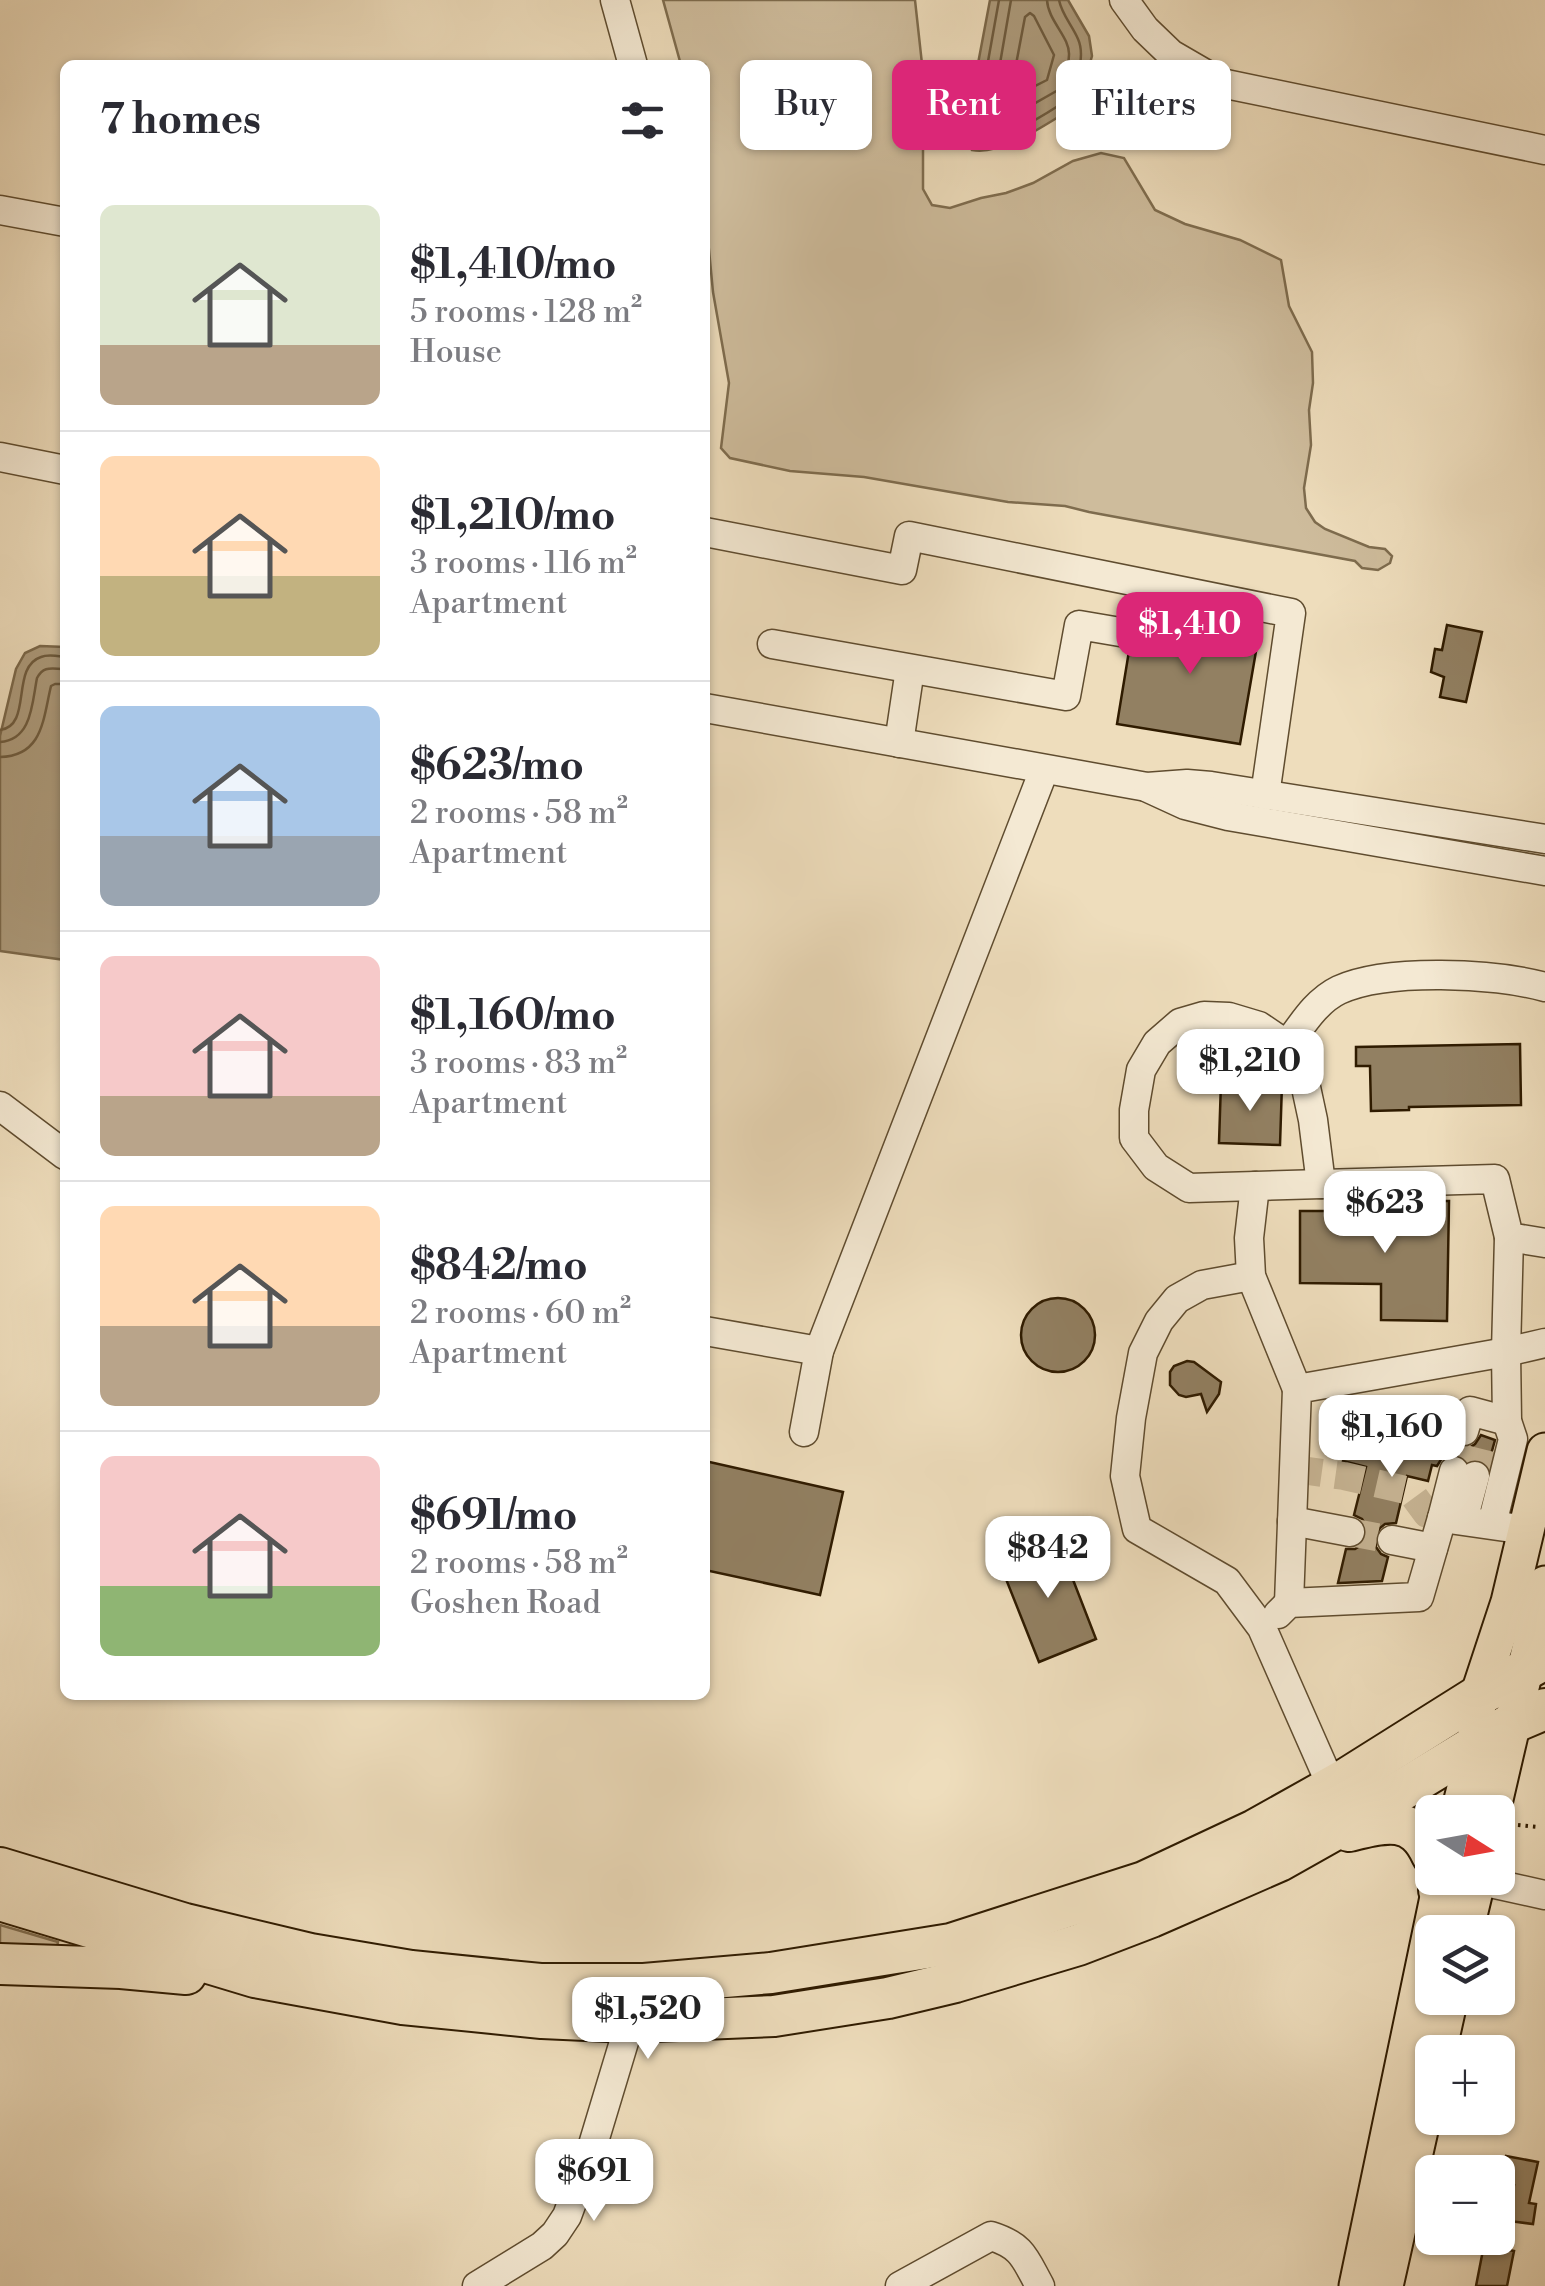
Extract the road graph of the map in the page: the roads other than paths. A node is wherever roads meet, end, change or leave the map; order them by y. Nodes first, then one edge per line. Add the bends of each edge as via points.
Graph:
1 (615, 0) edge
2 (1124, 0) edge
3 (632, 60) edge
4 (1545, 150) edge
5 (0, 210) edge
6 (60, 221) edge
7 (0, 456) edge
8 (60, 469) edge
9 (710, 533) edge
10 (1132, 634) dead end
11 (772, 644) dead end
12 (910, 669) junction
13 (710, 709) edge
14 (898, 743) junction
15 (1044, 770) junction
16 (1147, 788) junction
17 (1266, 795) junction
18 (1545, 839) edge
19 (1545, 871) edge
20 (1545, 987) edge
21 (1287, 1045) junction
22 (0, 1106) edge
23 (60, 1151) edge
24 (1321, 1184) junction
25 (1255, 1186) junction
26 (1509, 1237) junction
27 (1545, 1243) edge
28 (1252, 1276) junction
29 (710, 1332) edge
30 (1545, 1344) edge
31 (819, 1351) junction
32 (1506, 1352) junction
33 (1297, 1389) junction
34 (804, 1432) dead end
35 (1545, 1451) edge
36 (1464, 1473) tunnel mouth
37 (1452, 1519) junction
38 (1292, 1522) junction
39 (1509, 1527) junction
40 (1350, 1532) tunnel mouth
41 (1392, 1540) tunnel mouth
42 (1433, 1548) junction
43 (1545, 1584) edge
44 (1289, 1604) junction
45 (1262, 1628) junction
46 (1535, 1664) edge
47 (1478, 1696) junction
48 (1529, 1716) edge
49 (1476, 1744) junction
50 (1332, 1787) junction
51 (1463, 1795) edge
52 (1510, 1795) edge
53 (1415, 1831) edge
54 (0, 1837) edge
55 (1316, 1840) junction
56 (0, 1868) edge
57 (1447, 1895) edge
58 (0, 1900) edge
59 (185, 1924) junction
60 (0, 1964) edge
61 (255, 1977) junction
62 (630, 2022) junction
63 (1419, 2135) edge
64 (477, 2286) edge
65 (900, 2286) edge
66 (1040, 2286) edge
67 (1357, 2286) edge
68 (1385, 2286) edge

1 - 3 street
2 - 4 street via 1171,54 1221,84
5 - 6 street
7 - 8 street
9 - 17 street via 902,570 909,536 1291,613
10 - 12 street via 1079,625 1066,696
11 - 12 street
12 - 14 street
13 - 14 street
14 - 15 street
15 - 16 street
15 - 31 street
16 - 17 street via 1187,784
16 - 19 street via 1228,816
17 - 18 street
20 - 21 street via 1468,975 1364,982 1337,991 1313,1010
21 - 24 street via 1304,1078
21 - 25 street via 1259,1026 1204,1016 1180,1022 1156,1043 1141,1070 1134,1138 1156,1167 1189,1188
22 - 23 street
24 - 25 street
24 - 26 street via 1495,1179
25 - 28 street
26 - 27 street
26 - 32 street
28 - 33 street
28 - 45 street via 1202,1285 1177,1299 1159,1321 1143,1353 1125,1476 1138,1530 1227,1581
29 - 31 street
30 - 32 street
31 - 34 street
32 - 33 street
32 - 39 street via 1487,1426 1513,1438
33 - 38 street
35 - 39 main road
36 - 37 street
37 - 39 street
37 - 42 street
38 - 40 street
38 - 44 street
39 - 47 main road via 1508,1602
41 - 42 street
42 - 44 street via 1419,1596
43 - 46 main road
44 - 45 street
45 - 50 street
46 - 47 highway
46 - 48 main road
47 - 49 main road
47 - 50 highway
48 - 49 highway
48 - 52 main road
49 - 51 main road
49 - 55 highway
50 - 59 highway via 1144,1882 951,1944 771,1973 540,1984 310,1954
53 - 55 highway via 1381,1823
54 - 59 highway
55 - 62 highway via 1152,1918 956,1982 774,2016
56 - 59 highway
57 - 67 main road
58 - 61 highway
60 - 61 highway
61 - 62 highway via 404,2004
62 - 64 street via 567,2216 542,2246
63 - 68 main road
65 - 66 street via 991,2236 1023,2254

